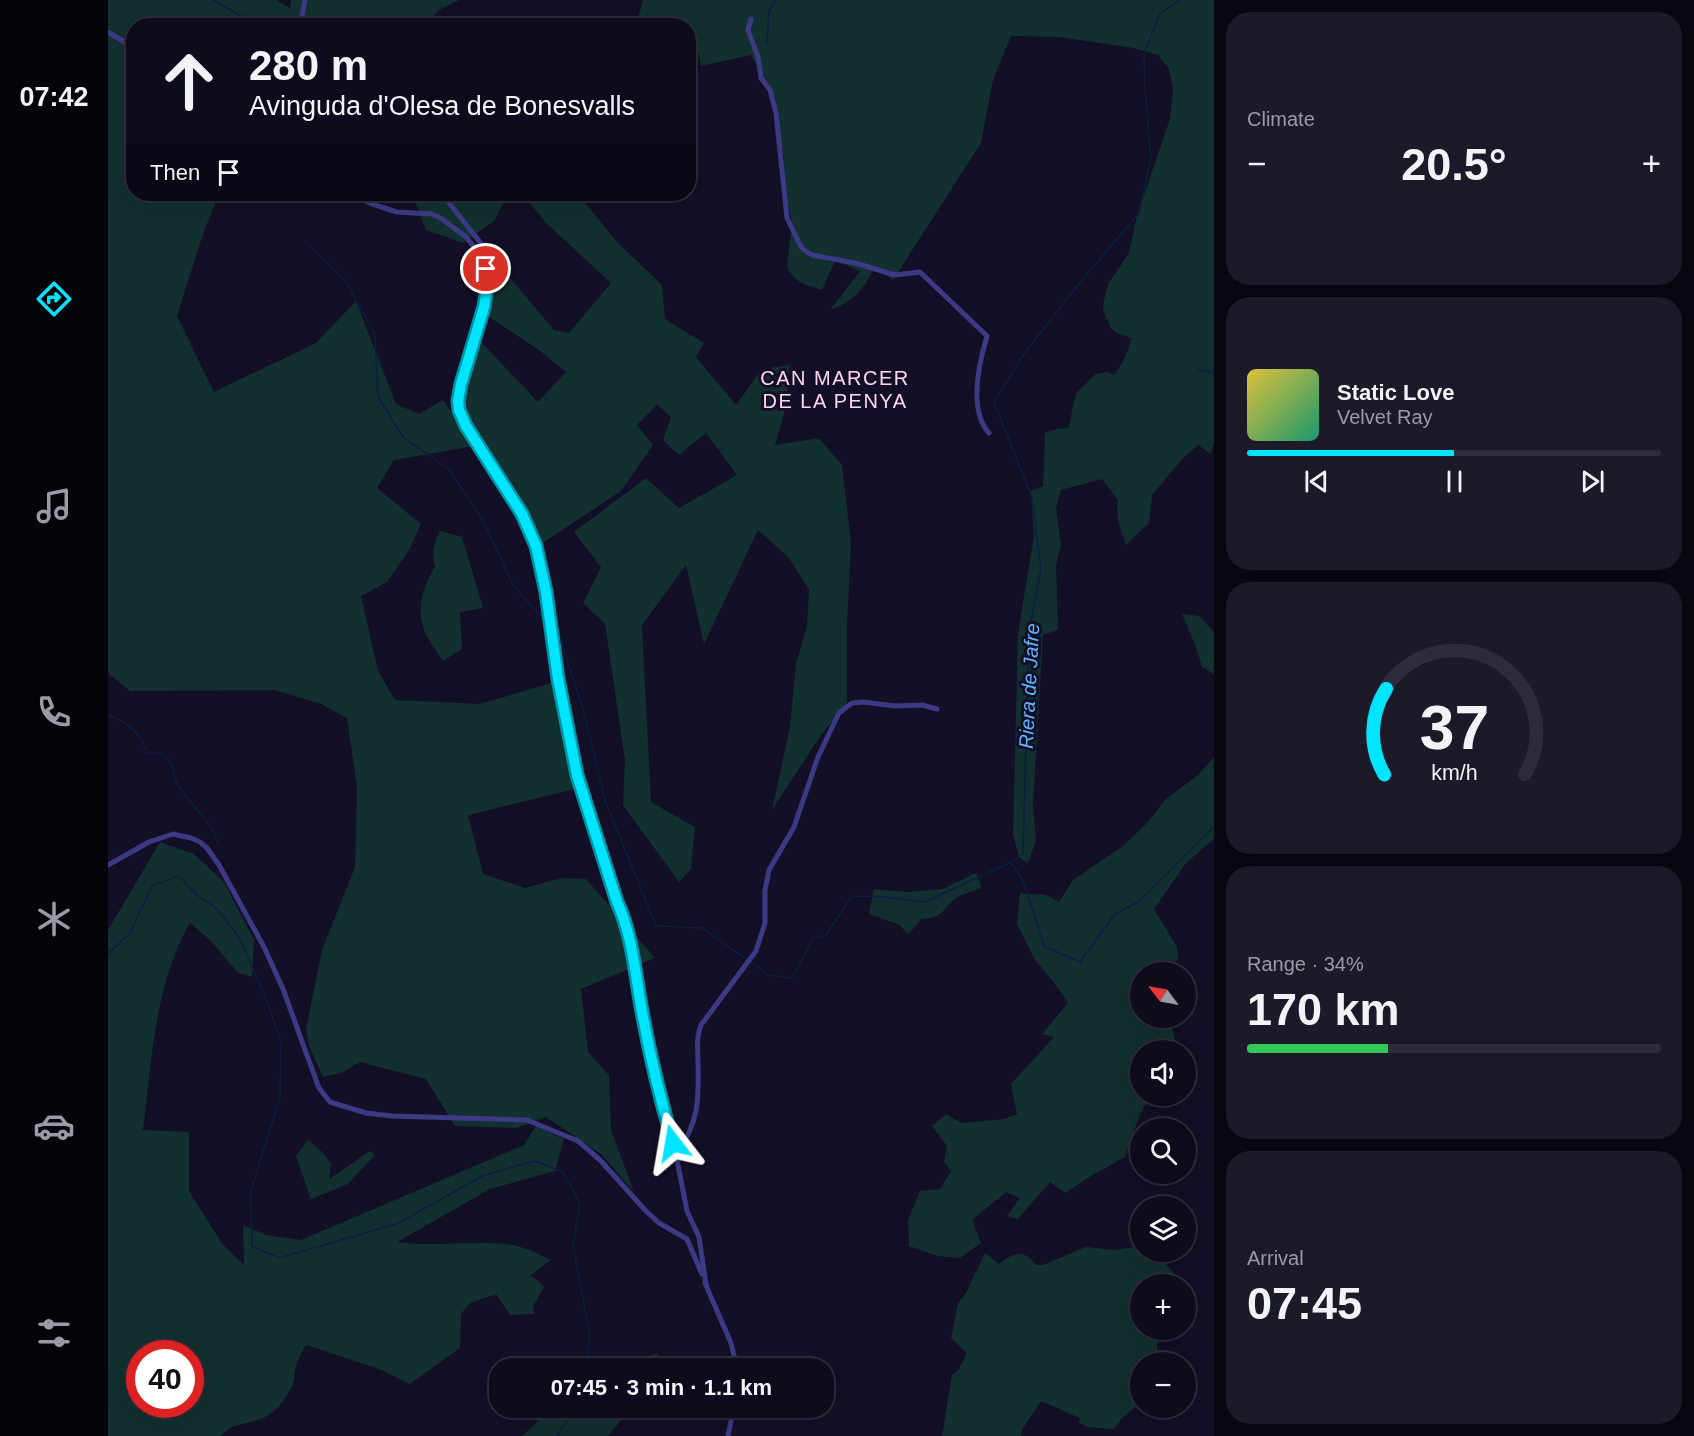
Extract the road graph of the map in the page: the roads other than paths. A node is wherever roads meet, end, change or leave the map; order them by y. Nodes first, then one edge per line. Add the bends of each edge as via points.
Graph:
1 (305, 0) edge
2 (302, 18) edge
3 (751, 19) dead end
4 (108, 32) edge
5 (126, 43) edge
6 (366, 201) edge
7 (448, 201) edge
8 (486, 269) junction
9 (989, 433) dead end
10 (937, 709) dead end
11 (108, 865) edge
12 (676, 1155) junction
13 (706, 1284) junction
14 (735, 1358) edge
15 (732, 1418) edge
16 (728, 1436) edge

1 - 2 street
3 - 9 street via 748,30 761,78 770,90 776,113 787,218 800,245 812,255 895,274 920,272 987,336 977,397 981,419
4 - 5 street
6 - 8 street via 397,212 432,214 442,219 466,237
7 - 8 street via 487,251
8 - 12 street via 484,307 461,384 459,410 522,514 536,546 577,775 622,913
10 - 12 street via 852,703 836,718 794,827 769,870 760,942 696,1037 697,1114
11 - 13 street via 164,836 180,834 200,842 219,865 264,947 319,1088 330,1102 380,1115 527,1120 563,1134 589,1150 659,1222 687,1239
12 - 13 street via 687,1211 699,1237
13 - 14 street
15 - 16 street

